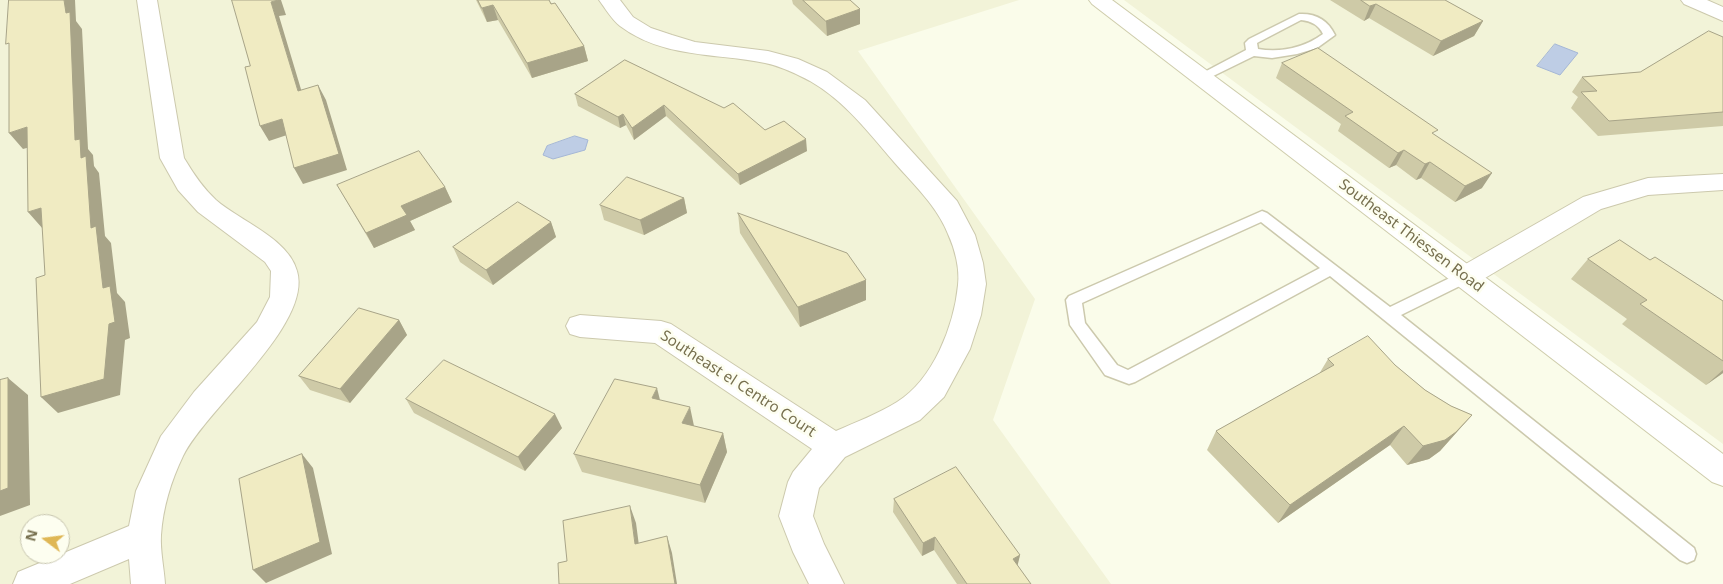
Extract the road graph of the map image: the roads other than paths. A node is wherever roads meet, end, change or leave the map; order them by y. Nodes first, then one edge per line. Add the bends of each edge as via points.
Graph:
1 (147, 0) edge
2 (609, 0) edge
3 (1100, 0) edge
4 (1691, 0) edge
5 (1723, 15) edge
6 (1252, 52) junction
7 (1201, 77) junction
8 (1723, 182) edge
9 (1332, 269) junction
10 (1465, 277) junction
11 (1389, 314) junction
12 (580, 326) dead end
13 (834, 447) junction
14 (1723, 472) edge
15 (144, 536) junction
16 (1687, 554) dead end
17 (30, 584) edge
18 (148, 584) edge
19 (827, 584) edge

1 - 15 street via 172,158 187,184 207,206 275,255 284,271 284,297 267,330 205,401 172,446 152,491
2 - 13 street via 626,21 664,40 694,48 768,57 818,77 857,105 948,207 962,235 972,284 956,349 933,388 909,411
3 - 7 street, Southeast Thiessen Road
4 - 5 street
6 - 6 lane via 1253,41 1298,17 1321,22 1330,35 1321,43 1288,52
6 - 7 lane
7 - 10 street, Southeast Thiessen Road
8 - 10 street via 1648,187 1592,203
9 - 9 lane via 1262,216 1074,300 1078,325 1111,370 1129,377
9 - 11 lane
10 - 11 lane
10 - 14 street, Southeast Thiessen Road
11 - 16 lane
12 - 13 street, Southeast el Centro Court via 661,332
13 - 19 street via 804,482 796,516
15 - 17 street
15 - 18 street

